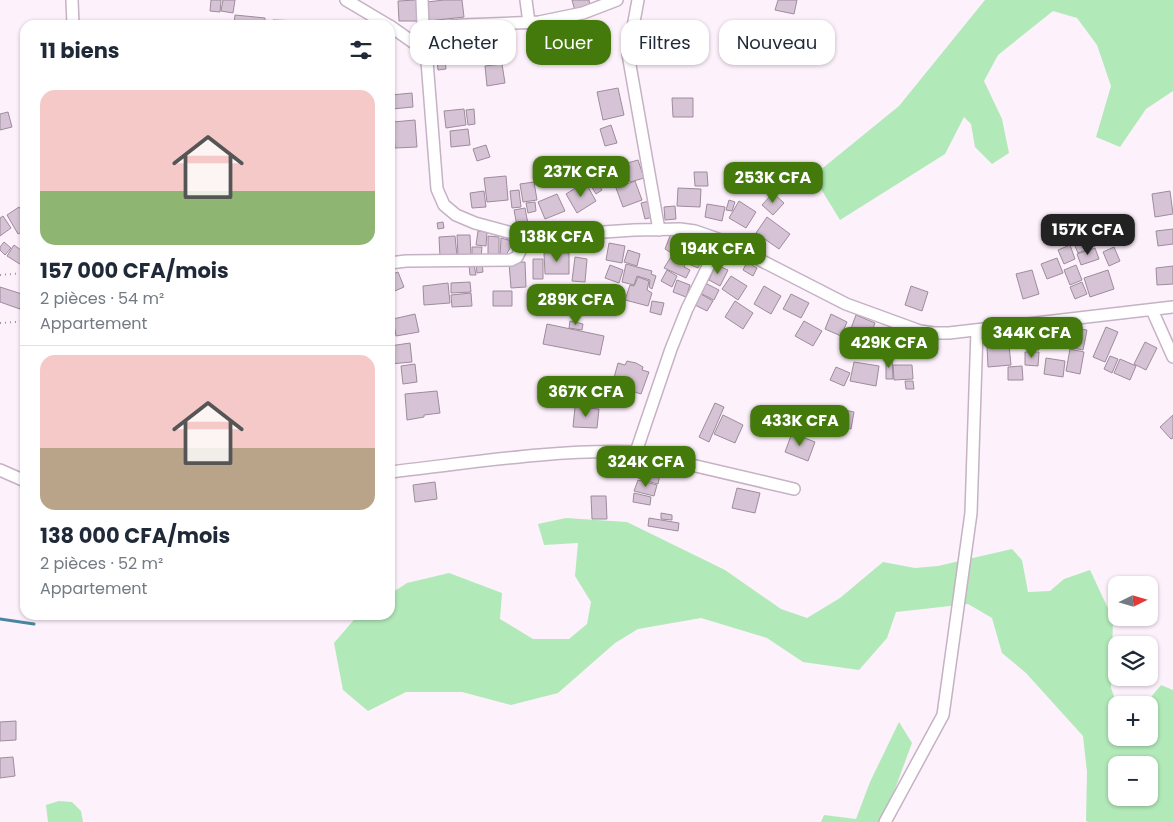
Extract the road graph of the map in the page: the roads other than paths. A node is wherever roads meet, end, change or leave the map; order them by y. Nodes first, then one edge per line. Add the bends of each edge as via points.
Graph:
1 (72, 0) edge
2 (346, 0) edge
3 (422, 0) edge
4 (526, 0) edge
5 (617, 0) edge
6 (638, 0) edge
7 (73, 20) edge
8 (379, 20) edge
9 (423, 20) edge
10 (529, 20) edge
11 (546, 20) edge
12 (395, 30) edge
13 (410, 40) edge
14 (427, 65) edge
15 (659, 230) junction
16 (527, 237) junction
17 (721, 240) junction
18 (395, 262) edge
19 (1173, 307) edge
20 (1152, 310) junction
21 (978, 330) junction
22 (1173, 357) edge
23 (636, 452) junction
24 (0, 470) edge
25 (395, 471) edge
26 (20, 479) edge
27 (794, 489) dead end
28 (885, 822) edge

1 - 7 street
2 - 8 street
3 - 9 street
4 - 10 street
5 - 11 street via 584,13
6 - 15 street via 628,54
12 - 13 street
14 - 16 street via 437,189 444,205 456,215 475,223
15 - 16 street
15 - 17 street via 695,231
16 - 18 street via 517,257 511,260
17 - 21 street via 846,304 920,331
17 - 23 street via 671,349
19 - 20 street
20 - 21 street
20 - 22 street
21 - 28 street via 971,513 943,715
23 - 25 street via 542,455
23 - 27 street
24 - 26 street

